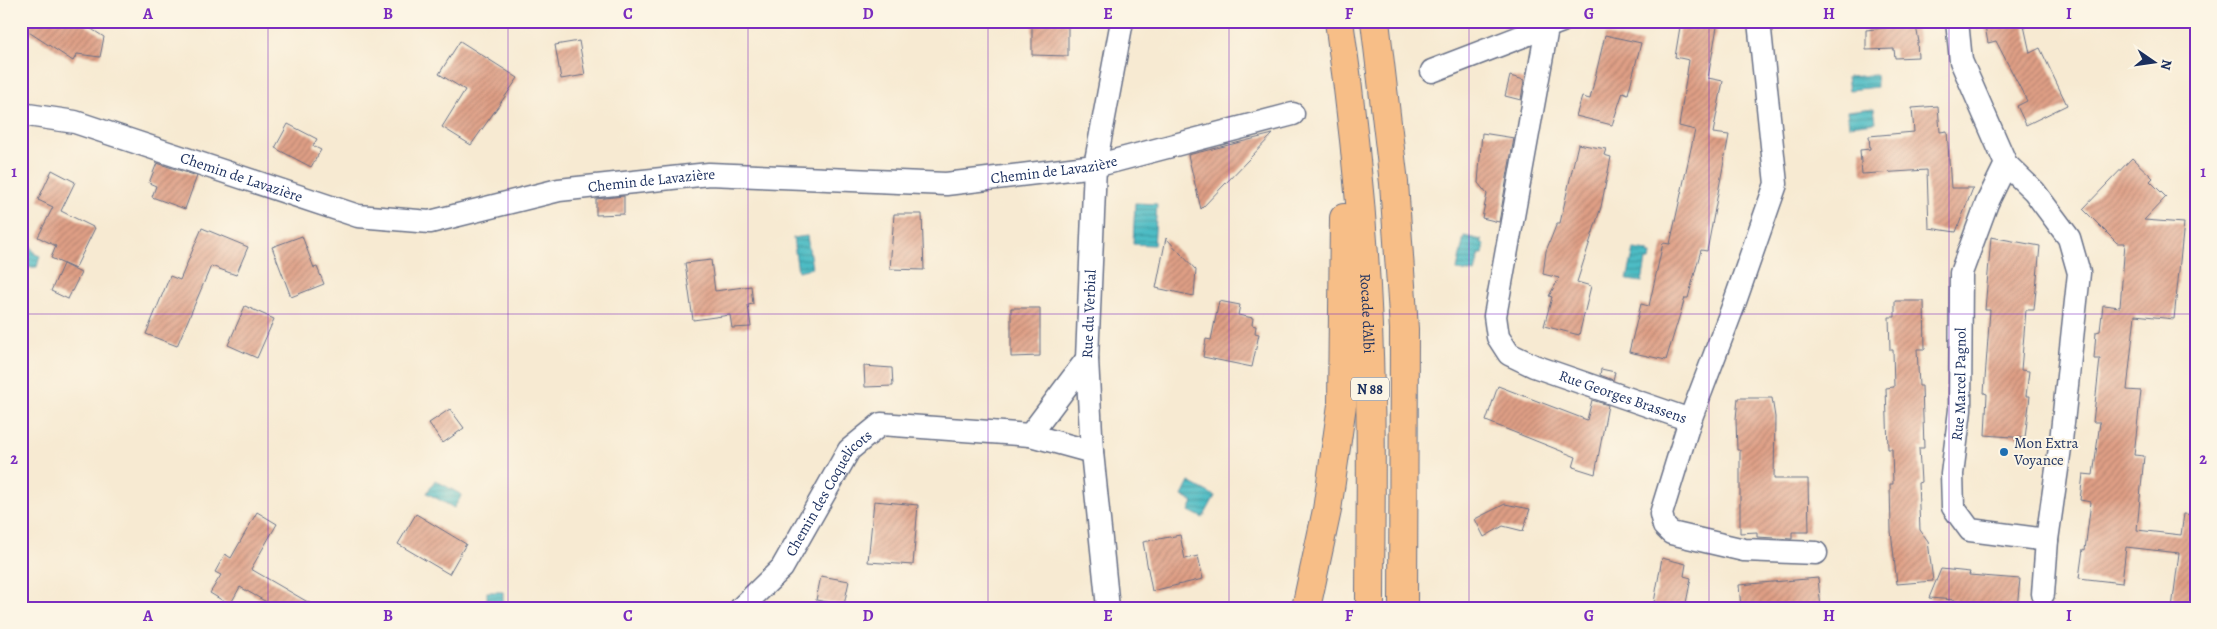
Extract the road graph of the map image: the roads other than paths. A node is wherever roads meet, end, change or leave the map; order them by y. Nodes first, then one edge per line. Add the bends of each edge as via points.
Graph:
1 (1122, 21) edge
2 (1339, 21) edge
3 (1375, 21) edge
4 (1759, 21) edge
5 (1957, 21) edge
6 (1555, 24) edge
7 (1432, 71) dead end
8 (21, 114) edge
9 (1293, 114) dead end
10 (2006, 164) junction
11 (1095, 166) junction
12 (1357, 171) junction
13 (1404, 329) junction
14 (1087, 359) junction
15 (1690, 420) junction
16 (1030, 435) junction
17 (1092, 452) junction
18 (2047, 540) junction
19 (1816, 553) dead end
20 (2043, 594) dead end
21 (741, 608) edge
22 (1108, 608) edge
23 (1306, 608) edge
24 (1370, 608) edge
25 (1403, 608) edge
26 (1418, 608) edge

1 - 11 street, Rue du Verbial
2 - 12 highway, Rocade d'Albi / N 88
3 - 13 highway, N 88 via 1394,183
4 - 15 street, Rue Georges Brassens via 1776,184
5 - 10 street via 1961,61
6 - 7 street
6 - 15 street, Rue Georges Brassens via 1495,316 1498,337 1509,354 1534,366
8 - 11 street, Chemin de Lavazière via 75,122 358,216 430,222 560,190 710,174 946,184
9 - 11 street, Chemin de Lavazière
10 - 18 street via 2034,191 2069,238 2079,273
10 - 18 street, Rue Marcel Pagnol via 1987,203 1961,273 1960,410 1952,474 1953,507 1970,530
11 - 14 street, Rue du Verbial
12 - 23 highway via 1343,222 1342,405 1327,510
12 - 24 highway, Rocade d'Albi / N 88 via 1370,394
13 - 25 highway, N 88
13 - 26 highway
14 - 16 street
14 - 17 street, Rue du Verbial
15 - 19 street via 1661,514 1664,526 1671,533 1744,550
16 - 17 street, Chemin des Coquelicots
16 - 21 street, Chemin des Coquelicots via 881,424 849,450 782,568
17 - 22 street, Rue du Verbial
18 - 20 street

